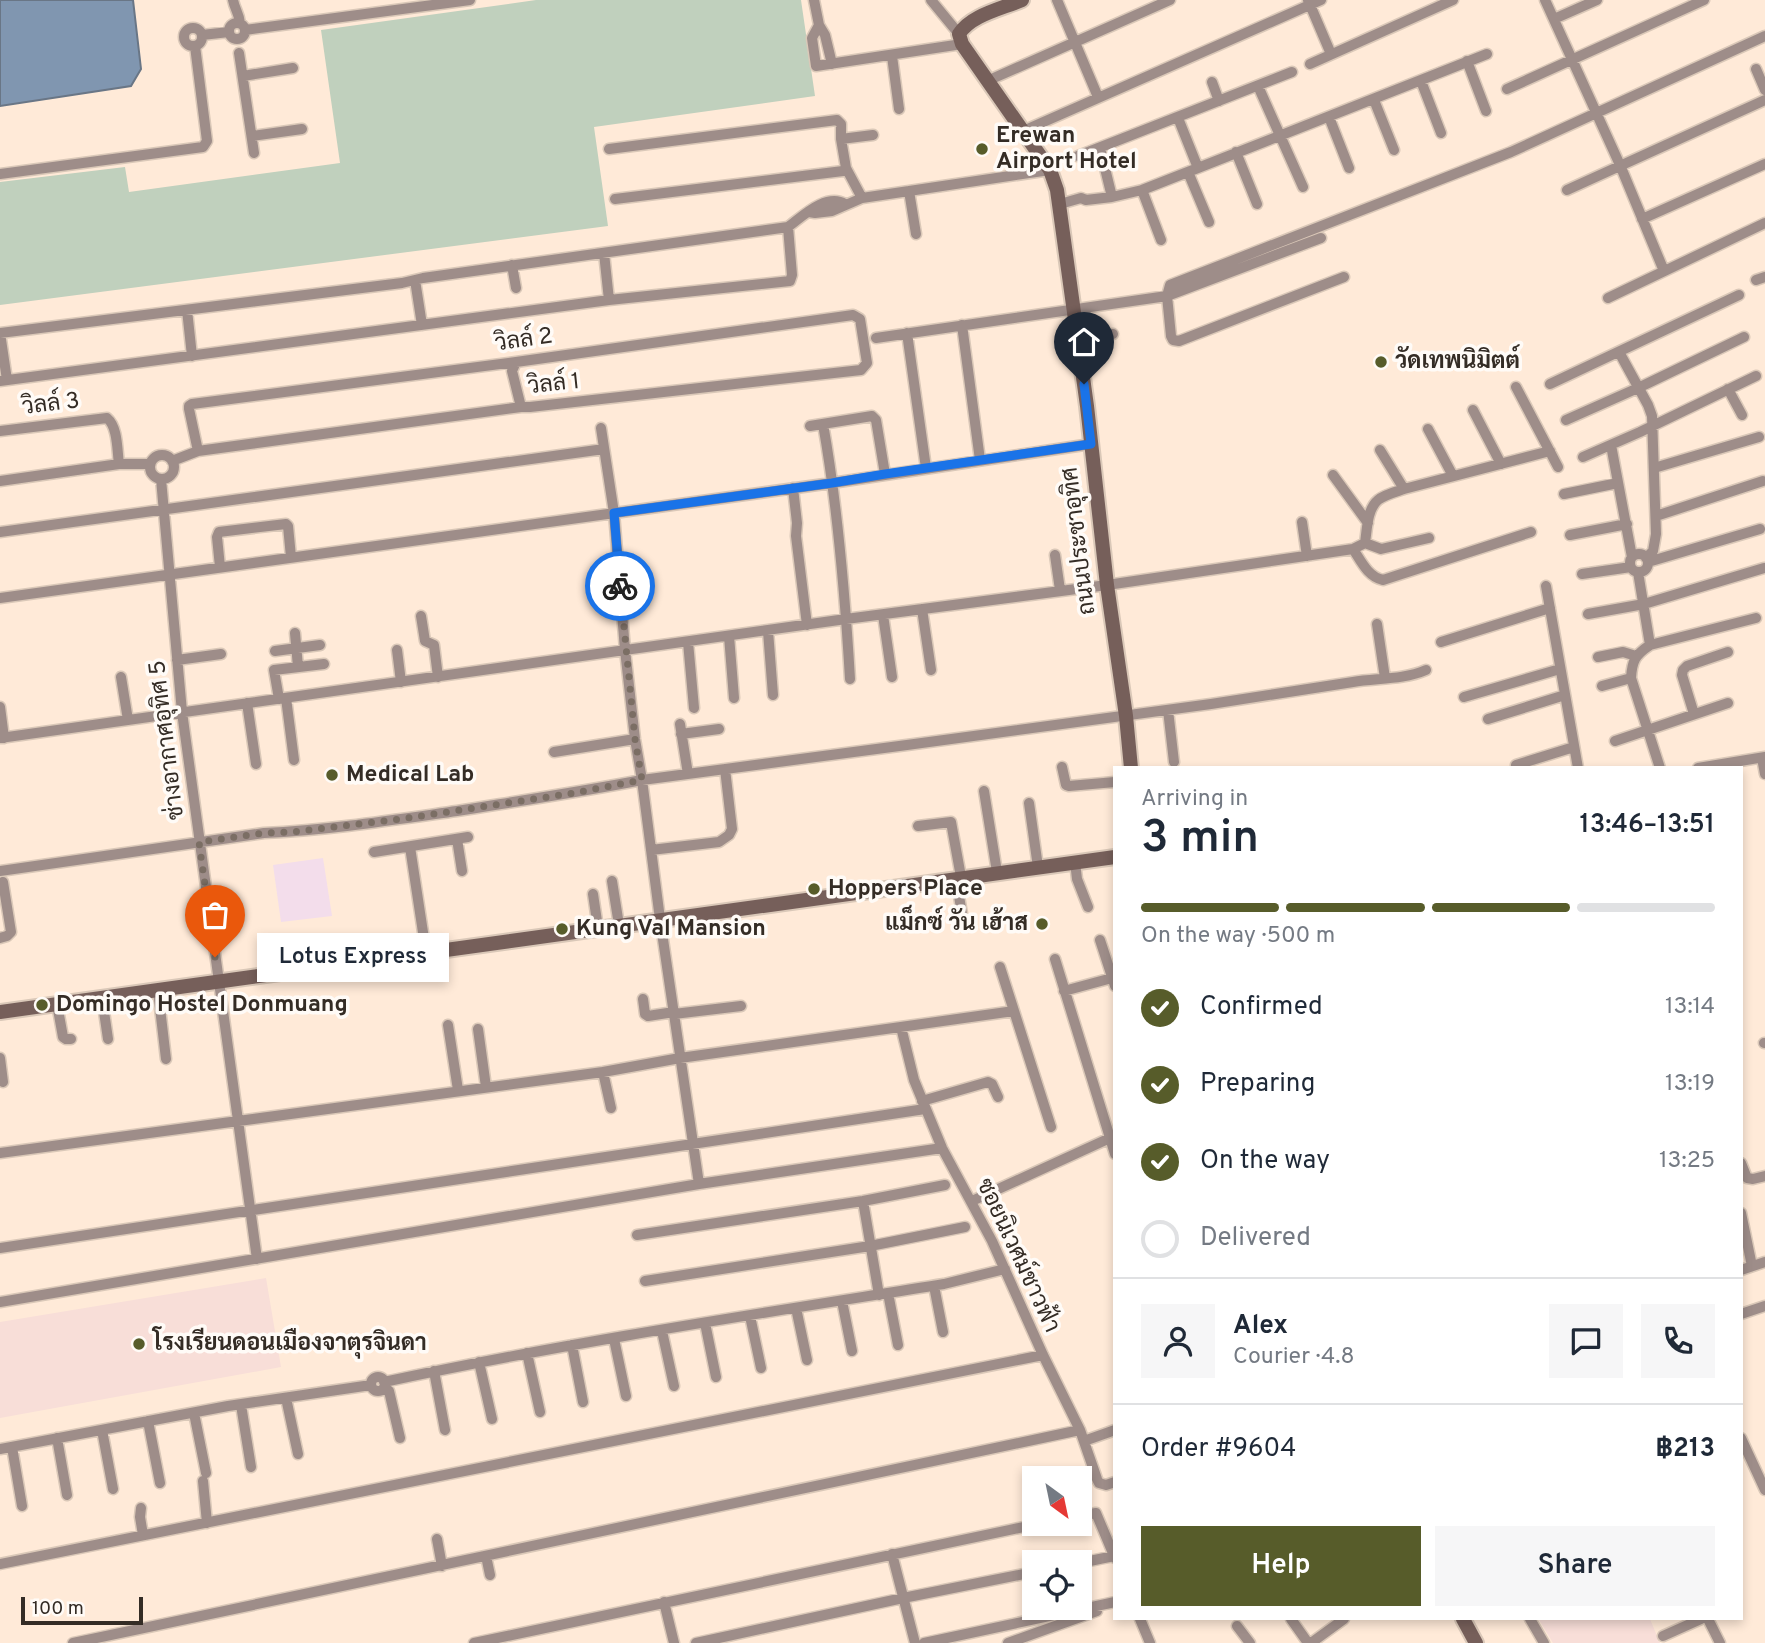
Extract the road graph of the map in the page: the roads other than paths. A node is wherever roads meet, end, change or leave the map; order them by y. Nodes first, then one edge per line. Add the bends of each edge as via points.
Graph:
1 (470, 0) edge
2 (814, 0) edge
3 (932, 0) edge
4 (1021, 0) edge
5 (1057, 0) edge
6 (1170, 0) edge
7 (1321, 0) edge
8 (1454, 0) edge
9 (1545, 0) edge
10 (1597, 0) edge
11 (1704, 0) edge
12 (437, 2) edge
13 (1309, 3) edge
14 (234, 4) edge
15 (1554, 19) junction
16 (818, 25) junction
17 (237, 31) junction
18 (202, 35) junction
19 (1765, 36) edge
20 (960, 39) junction
21 (1075, 42) junction
22 (195, 46) junction
23 (1331, 54) junction
24 (1487, 54) dead end
25 (892, 56) junction
26 (1573, 60) junction
27 (1467, 61) junction
28 (832, 64) junction
29 (1310, 64) dead end
30 (293, 68) dead end
31 (1756, 69) dead end
32 (1292, 72) dead end
33 (243, 76) junction
34 (987, 81) junction
35 (1421, 81) junction
36 (1212, 82) dead end
37 (1258, 86) junction
38 (1507, 89) dead end
39 (1765, 90) edge
40 (1098, 97) junction
41 (1374, 100) junction
42 (1765, 100) edge
43 (1219, 101) junction
44 (899, 109) dead end
45 (1486, 111) dead end
46 (1597, 112) junction
47 (1329, 117) junction
48 (1178, 118) junction
49 (302, 129) dead end
50 (1023, 131) junction
51 (1441, 133) dead end
52 (873, 135) dead end
53 (1280, 135) junction
54 (251, 136) junction
55 (841, 139) junction
56 (1100, 148) junction
57 (609, 149) dead end
58 (1394, 150) dead end
59 (1236, 152) junction
60 (254, 153) dead end
61 (1078, 156) dead end
62 (1765, 164) edge
63 (1620, 165) junction
64 (846, 168) junction
65 (1198, 168) junction
66 (1349, 168) dead end
67 (1050, 170) junction
68 (1188, 172) junction
69 (0, 174) edge
70 (1303, 187) dead end
71 (1142, 190) junction
72 (1567, 190) dead end
73 (909, 191) junction
74 (1112, 197) junction
75 (862, 198) junction
76 (615, 199) dead end
77 (1064, 203) junction
78 (1257, 204) dead end
79 (1642, 219) junction
80 (1209, 222) dead end
81 (1765, 223) edge
82 (788, 227) junction
83 (916, 234) dead end
84 (1321, 238) dead end
85 (1161, 240) dead end
86 (604, 253) junction
87 (512, 265) junction
88 (1664, 271) junction
89 (1344, 277) dead end
90 (415, 279) junction
91 (516, 288) dead end
92 (1739, 295) dead end
93 (1167, 296) junction
94 (1608, 298) dead end
95 (609, 300) junction
96 (1074, 308) junction
97 (187, 310) junction
98 (860, 319) joint
99 (422, 325) junction
100 (962, 325) junction
101 (907, 333) junction
102 (1113, 334) dead end
103 (1744, 337) dead end
104 (876, 338) dead end
105 (1078, 338) junction
106 (1619, 352) junction
107 (192, 356) junction
108 (516, 362) junction
109 (1756, 376) dead end
110 (3, 381) edge
111 (1550, 384) dead end
112 (1516, 387) dead end
113 (1638, 388) junction
114 (1728, 389) junction
115 (521, 407) junction
116 (1474, 410) dead end
117 (1742, 415) dead end
118 (1566, 420) dead end
119 (823, 424) junction
120 (1654, 425) junction
121 (810, 426) dead end
122 (601, 428) dead end
123 (1428, 429) dead end
124 (0, 431) edge
125 (1759, 437) dead end
126 (1091, 444) junction
127 (1611, 445) junction
128 (604, 449) junction
129 (1380, 450) dead end
130 (198, 451) junction
131 (1550, 451) junction
132 (1583, 457) dead end
133 (979, 460) junction
134 (172, 461) junction
135 (119, 464) junction
136 (150, 464) junction
137 (1501, 464) junction
138 (1558, 467) dead end
139 (926, 468) junction
140 (1654, 468) junction
141 (885, 474) junction
142 (1333, 475) dead end
143 (1453, 476) junction
144 (161, 479) junction
145 (0, 481) edge
146 (1763, 481) edge
147 (832, 483) junction
148 (1618, 483) junction
149 (793, 488) junction
150 (1404, 489) junction
151 (1564, 494) dead end
152 (164, 511) junction
153 (614, 513) junction
154 (1657, 516) junction
155 (1302, 522) dead end
156 (1368, 523) junction
157 (1627, 524) junction
158 (1760, 529) dead end
159 (0, 532) edge
160 (1531, 532) dead end
161 (1570, 535) dead end
162 (1429, 538) dead end
163 (1365, 543) junction
164 (1353, 549) junction
165 (1055, 555) dead end
166 (1307, 556) junction
167 (291, 557) junction
168 (1647, 560) junction
169 (1634, 565) junction
170 (220, 567) junction
171 (1764, 569) edge
172 (169, 574) junction
173 (1581, 574) dead end
174 (1107, 585) junction
175 (1546, 586) dead end
176 (1060, 590) junction
177 (0, 598) edge
178 (1643, 604) junction
179 (1550, 608) junction
180 (922, 610) junction
181 (1588, 614) dead end
182 (883, 615) junction
183 (421, 616) dead end
184 (1756, 618) dead end
185 (846, 619) junction
186 (1377, 624) dead end
187 (807, 625) junction
188 (768, 631) junction
189 (295, 633) dead end
190 (729, 636) junction
191 (688, 642) junction
192 (1441, 642) dead end
193 (320, 645) dead end
194 (1650, 645) junction
195 (296, 648) junction
196 (397, 650) dead end
197 (625, 650) junction
198 (275, 651) dead end
199 (1728, 652) dead end
200 (221, 653) dead end
201 (1636, 656) junction
202 (1598, 657) dead end
203 (177, 660) junction
204 (324, 664) dead end
205 (298, 667) junction
206 (1560, 669) junction
207 (931, 670) dead end
208 (1426, 670) dead end
209 (121, 677) dead end
210 (438, 677) junction
211 (892, 677) dead end
212 (1385, 678) junction
213 (1631, 678) junction
214 (850, 679) dead end
215 (401, 682) junction
216 (1602, 686) dead end
217 (773, 695) dead end
218 (1565, 695) junction
219 (1464, 697) dead end
220 (282, 698) junction
221 (734, 698) dead end
222 (247, 703) junction
223 (1728, 704) dead end
224 (0, 707) edge
225 (694, 708) dead end
226 (1168, 710) junction
227 (182, 712) junction
228 (1695, 714) junction
229 (1126, 716) junction
230 (1488, 719) dead end
231 (128, 720) junction
232 (719, 730) dead end
233 (1648, 730) junction
234 (2, 738) edge
235 (635, 739) junction
236 (1615, 741) dead end
237 (1574, 747) junction
238 (554, 752) dead end
239 (1763, 757) edge
240 (294, 761) dead end
241 (1174, 762) dead end
242 (256, 764) dead end
243 (1516, 765) dead end
244 (1131, 766) edge
245 (1578, 766) edge
246 (1659, 766) edge
247 (1710, 766) edge
248 (1062, 768) dead end
249 (725, 769) junction
250 (688, 774) junction
251 (1765, 774) edge
252 (642, 780) junction
253 (1113, 782) edge
254 (984, 791) dead end
255 (1029, 803) dead end
256 (918, 826) dead end
257 (468, 837) dead end
258 (457, 839) junction
259 (199, 842) junction
260 (410, 847) junction
261 (651, 850) junction
262 (374, 852) dead end
263 (1113, 857) edge
264 (1075, 862) junction
265 (1038, 867) junction
266 (462, 871) dead end
267 (997, 872) junction
268 (2, 876) edge
269 (959, 878) junction
270 (612, 881) dead end
271 (593, 894) dead end
272 (1088, 907) dead end
273 (660, 919) junction
274 (619, 925) junction
275 (964, 926) dead end
276 (598, 928) junction
277 (0, 938) edge
278 (1100, 940) dead end
279 (426, 952) junction
280 (1055, 959) dead end
281 (1000, 967) dead end
282 (1113, 979) edge
283 (1113, 982) edge
284 (219, 983) junction
285 (158, 991) junction
286 (1064, 991) junction
287 (102, 998) junction
288 (643, 999) dead end
289 (57, 1004) junction
290 (741, 1006) dead end
291 (1014, 1011) junction
292 (0, 1012) edge
293 (674, 1013) junction
294 (448, 1025) dead end
295 (901, 1027) junction
296 (478, 1029) dead end
297 (71, 1039) dead end
298 (108, 1039) dead end
299 (0, 1058) edge
300 (680, 1058) junction
301 (166, 1059) dead end
302 (603, 1072) junction
303 (4, 1082) dead end
304 (486, 1087) junction
305 (458, 1090) junction
306 (998, 1097) dead end
307 (924, 1105) junction
308 (611, 1108) dead end
309 (237, 1120) junction
310 (1051, 1127) dead end
311 (1110, 1138) junction
312 (693, 1144) junction
313 (942, 1148) junction
314 (1113, 1148) edge
315 (0, 1153) edge
316 (1743, 1168) edge
317 (1765, 1176) edge
318 (699, 1184) junction
319 (945, 1185) dead end
320 (863, 1201) junction
321 (972, 1201) junction
322 (250, 1211) junction
323 (1743, 1224) edge
324 (965, 1227) dead end
325 (636, 1235) dead end
326 (870, 1246) junction
327 (0, 1248) edge
328 (257, 1259) junction
329 (1765, 1262) edge
330 (1752, 1266) junction
331 (1005, 1269) junction
332 (1743, 1269) edge
333 (645, 1280) dead end
334 (934, 1286) junction
335 (884, 1294) junction
336 (842, 1301) junction
337 (0, 1302) edge
338 (1765, 1306) edge
339 (796, 1308) junction
340 (1743, 1313) edge
341 (750, 1316) junction
342 (705, 1323) junction
343 (662, 1331) junction
344 (943, 1332) dead end
345 (614, 1339) junction
346 (572, 1345) junction
347 (898, 1345) dead end
348 (852, 1350) dead end
349 (527, 1353) junction
350 (1043, 1355) junction
351 (807, 1360) dead end
352 (479, 1362) junction
353 (761, 1368) dead end
354 (434, 1371) junction
355 (716, 1377) dead end
356 (384, 1384) junction
357 (674, 1386) dead end
358 (626, 1396) dead end
359 (286, 1398) junction
360 (583, 1402) dead end
361 (241, 1405) junction
362 (540, 1412) dead end
363 (194, 1413) junction
364 (492, 1419) dead end
365 (148, 1421) junction
366 (103, 1430) junction
367 (445, 1430) dead end
368 (1080, 1430) junction
369 (1113, 1431) edge
370 (57, 1438) junction
371 (400, 1438) dead end
372 (1084, 1441) junction
373 (1743, 1442) edge
374 (12, 1447) junction
375 (0, 1449) edge
376 (298, 1454) dead end
377 (251, 1467) dead end
378 (160, 1483) dead end
379 (1113, 1483) edge
380 (113, 1489) dead end
381 (1765, 1490) edge
382 (67, 1495) dead end
383 (22, 1506) dead end
384 (141, 1507) dead end
385 (1092, 1514) edge
386 (207, 1523) junction
387 (1022, 1527) edge
388 (143, 1535) junction
389 (437, 1539) dead end
390 (892, 1554) junction
391 (1113, 1555) edge
392 (486, 1556) junction
393 (1113, 1557) edge
394 (1092, 1561) edge
395 (0, 1564) edge
396 (442, 1566) junction
397 (1022, 1574) edge
398 (490, 1575) dead end
399 (903, 1598) junction
400 (664, 1602) junction
401 (1113, 1603) edge
402 (1113, 1604) edge
403 (1140, 1620) edge
404 (1292, 1620) edge
405 (1343, 1620) edge
406 (1464, 1620) edge
407 (1531, 1620) edge
408 (1699, 1620) edge
409 (1708, 1620) edge
410 (1237, 1626) dead end
411 (1663, 1636) dead end
412 (73, 1643) edge
413 (474, 1643) edge
414 (674, 1643) edge
415 (696, 1643) edge
416 (915, 1643) edge
417 (924, 1643) edge
418 (1008, 1643) edge
419 (1150, 1643) edge
420 (1250, 1643) edge
421 (1310, 1643) edge
422 (1476, 1643) edge
423 (1544, 1643) edge
424 (1720, 1643) edge

1 - 12 street
2 - 16 street
3 - 20 street
4 - 20 street via 964,27
5 - 21 street
6 - 21 street
7 - 13 street
8 - 23 street
9 - 15 street
10 - 15 street
11 - 26 street
12 - 17 street
13 - 23 street
13 - 40 street
14 - 17 street
15 - 26 street
16 - 28 street
16 - 28 street via 812,37 816,66
17 - 18 street
17 - 33 street
18 - 22 street
18 - 22 street via 195,28 186,32 186,42
19 - 46 street
20 - 25 street
20 - 34 street, ถนนประชาอุทิศ
21 - 34 street
21 - 40 street
22 - 69 street via 207,141 203,147
23 - 29 street
24 - 27 street
25 - 28 street
25 - 44 street
26 - 38 street
26 - 46 street
27 - 35 street
27 - 45 street
30 - 33 street
31 - 39 street
32 - 37 street
33 - 54 street
34 - 50 street, ถนนประชาอุทิศ
35 - 41 street
35 - 51 street
36 - 43 street
37 - 43 street
37 - 53 street
40 - 50 street
41 - 47 street
41 - 58 street
42 - 63 street
43 - 48 street
46 - 63 street
46 - 93 street via 1461,173 1177,282 1170,285
47 - 53 street
47 - 66 street
48 - 56 street
48 - 65 street
49 - 54 street
50 - 67 street, ถนนประชาอุทิศ
52 - 55 street
53 - 59 street
53 - 70 street
54 - 60 street
55 - 57 street via 837,120
55 - 64 street
56 - 61 street
56 - 74 street
59 - 65 street
59 - 78 street
62 - 79 street
63 - 72 street
63 - 79 street
64 - 75 street
64 - 76 street
65 - 68 street
67 - 73 street
67 - 77 street, ถนนประชาอุทิศ
68 - 71 street
68 - 80 street
71 - 74 street
71 - 85 street
73 - 75 street
73 - 83 street
74 - 77 street
75 - 82 street via 814,206
77 - 96 street, ถนนประชาอุทิศ
79 - 88 street
81 - 88 street
82 - 86 street
82 - 95 street via 789,282
84 - 93 street
86 - 87 street
86 - 95 street
87 - 90 street
87 - 91 street
88 - 94 street
89 - 93 street via 1176,341 1171,336
90 - 97 street
90 - 99 street
92 - 106 street
93 - 96 street
95 - 99 street
96 - 100 street
96 - 105 street, ถนนประชาอุทิศ
97 - 107 street
97 - 110 street via 0,333
98 - 108 street, วิลล์ 2 via 853,315
98 - 115 street, วิลล์ 1 via 867,363 861,370
99 - 107 street
100 - 101 street
100 - 133 street
101 - 104 street
101 - 139 street
102 - 105 street
103 - 113 street
105 - 126 street, ถนนประชาอุทิศ
106 - 111 street
106 - 113 street
107 - 110 street
108 - 115 street via 512,371
108 - 130 street, วิลล์ 2 via 192,404 189,410
109 - 114 street
112 - 131 street
113 - 118 street
113 - 120 street
114 - 117 street
114 - 120 street
115 - 130 street, วิลล์ 1
116 - 137 street
119 - 121 street
119 - 141 street via 872,416
119 - 147 street
120 - 127 street
120 - 140 street
122 - 128 street
123 - 143 street
124 - 135 street, วิลล์ 3 via 107,418 114,426
125 - 140 street
126 - 133 street
126 - 174 street, ถนนประชาอุทิศ
127 - 132 street
127 - 148 street
128 - 152 street
128 - 153 street
129 - 150 street
130 - 134 street, วิลล์ 1
131 - 137 street
131 - 138 street
133 - 139 street
134 - 136 street via 160,455
134 - 144 street via 172,474
135 - 136 street
135 - 145 street
136 - 144 street via 153,476
137 - 143 street
139 - 141 street
140 - 154 street
141 - 147 street
142 - 156 street
143 - 150 street
144 - 152 street, ช่างอากาศอุทิศ 5
146 - 154 street
147 - 149 street
147 - 185 street
148 - 151 street
148 - 157 street
149 - 153 street
149 - 187 street
150 - 156 street via 1375,503
152 - 159 street
152 - 172 street, ช่างอากาศอุทิศ 5
153 - 167 street
153 - 197 street
154 - 168 street via 1655,544
155 - 166 street
156 - 163 street
157 - 161 street
157 - 169 street
158 - 168 street
160 - 164 street via 1383,580 1368,572
162 - 163 street via 1381,549
163 - 164 street
164 - 166 street
165 - 176 street
166 - 174 street
167 - 170 street
167 - 170 street via 286,524 219,532
168 - 169 street via 1637,555
168 - 169 street via 1643,571
169 - 173 street
169 - 178 street
170 - 172 street
171 - 178 street
172 - 177 street
172 - 203 street, ช่างอากาศอุทิศ 5
174 - 176 street
174 - 229 street, ถนนประชาอุทิศ
175 - 179 street
176 - 180 street
178 - 181 street
178 - 194 street
179 - 192 street
179 - 206 street
180 - 182 street
180 - 207 street
182 - 185 street
182 - 211 street
183 - 210 street via 425,641 433,645
184 - 194 street
185 - 187 street
185 - 214 street
186 - 212 street
187 - 188 street
188 - 190 street
188 - 217 street
189 - 195 street
190 - 191 street
190 - 221 street
191 - 197 street
191 - 225 street
193 - 195 street
194 - 201 street
195 - 198 street
195 - 205 street
196 - 215 street
197 - 210 street
197 - 235 street
199 - 228 street via 1683,670
200 - 203 street
201 - 202 street via 1623,652
201 - 213 street
203 - 227 street, ช่างอากาศอุทิศ 5
204 - 205 street
205 - 220 street via 274,670
206 - 218 street
206 - 219 street
208 - 212 street
209 - 231 street
210 - 215 street
212 - 226 street
213 - 216 street
213 - 233 street
215 - 220 street
218 - 230 street
218 - 237 street
220 - 222 street
220 - 240 street
222 - 227 street
222 - 242 street
223 - 228 street
224 - 234 street
226 - 229 street
226 - 241 street
227 - 231 street
227 - 259 street, ช่างอากาศอุทิศ 5
228 - 233 street
229 - 244 street, ถนนประชาอุทิศ
229 - 249 street
231 - 234 street
232 - 250 street via 680,729
233 - 236 street
233 - 246 street
235 - 238 street
235 - 252 street
237 - 243 street
237 - 245 street
239 - 247 street
239 - 251 street
248 - 253 street via 1069,786
249 - 250 street
249 - 261 street via 729,835 719,842
250 - 252 street
252 - 259 street via 408,818
252 - 261 street
254 - 267 street
255 - 265 street
256 - 269 street via 951,822
257 - 258 street
258 - 260 street
258 - 266 street
259 - 268 street
259 - 284 street, ช่างอากาศอุทิศ 5
260 - 262 street
260 - 279 street
261 - 273 street
263 - 264 street
264 - 265 street
264 - 272 street
265 - 267 street
267 - 269 street
268 - 277 street via 11,932
269 - 273 street
269 - 275 street
270 - 274 street
271 - 276 street
273 - 274 street
273 - 293 street
274 - 276 street
276 - 279 street
278 - 282 street
279 - 284 street
280 - 286 street
281 - 291 street
283 - 286 street
284 - 285 street
284 - 309 street, ช่างอากาศอุทิศ 5
285 - 287 street
285 - 301 street
286 - 311 street
287 - 289 street
287 - 298 street
288 - 293 street via 648,1016
289 - 292 street
289 - 297 street via 63,1037
290 - 293 street
291 - 295 street
291 - 310 street
293 - 300 street
294 - 305 street
295 - 300 street
295 - 307 street, ซอยนิเวศม์ชาวฟ้า
296 - 304 street
299 - 303 street
300 - 302 street
300 - 312 street
302 - 304 street
302 - 308 street
304 - 305 street
305 - 309 street
306 - 307 street via 988,1082
307 - 312 street
307 - 313 street, ซอยนิเวศม์ชาวฟ้า
309 - 315 street
309 - 322 street, ช่างอากาศอุทิศ 5
311 - 314 street
311 - 321 street
312 - 318 street
312 - 322 street
313 - 318 street
313 - 321 street, ซอยนิเวศม์ชาวฟ้า
316 - 317 street via 1747,1178
318 - 328 street
319 - 320 street
320 - 325 street
320 - 326 street
321 - 331 street, ซอยนิเวศม์ชาวฟ้า
322 - 327 street
322 - 328 street, ช่างอากาศอุทิศ 5
323 - 330 street
324 - 326 street
326 - 333 street
326 - 335 street
328 - 337 street
329 - 330 street
330 - 332 street
331 - 334 street
331 - 350 street, ซอยนิเวศม์ชาวฟ้า
334 - 335 street
334 - 344 street
335 - 336 street
335 - 347 street
336 - 339 street
336 - 348 street
338 - 340 street
339 - 341 street
339 - 351 street
341 - 342 street
341 - 353 street
342 - 343 street
342 - 355 street
343 - 345 street
343 - 357 street
345 - 346 street
345 - 358 street
346 - 349 street
346 - 360 street
349 - 352 street
349 - 362 street
350 - 368 street, ซอยนิเวศม์ชาวฟ้า
350 - 386 street
352 - 354 street
352 - 364 street
354 - 356 street
354 - 367 street
356 - 359 street via 374,1378 371,1385
356 - 371 street
359 - 361 street
359 - 376 street
361 - 363 street
361 - 377 street
363 - 365 street
363 - 386 street
365 - 366 street
365 - 378 street
366 - 370 street
366 - 380 street
368 - 372 street, ซอยนิเวศม์ชาวฟ้า
368 - 392 street
369 - 372 street
370 - 374 street
370 - 382 street
372 - 379 street, ซอยนิเวศม์ชาวฟ้า via 1099,1483
373 - 381 street
374 - 375 street
374 - 383 street
384 - 388 street
385 - 391 street via 1096,1513
386 - 388 street
387 - 390 street
388 - 395 street
389 - 396 street
390 - 399 street
390 - 400 street
392 - 396 street
392 - 398 street
393 - 394 street
396 - 412 street
397 - 399 street
399 - 415 street
399 - 416 street
400 - 413 street
400 - 414 street
401 - 417 street
402 - 418 street
403 - 419 street
404 - 421 street
405 - 421 street
406 - 422 street
407 - 423 street
408 - 411 street
409 - 424 street
410 - 420 street

